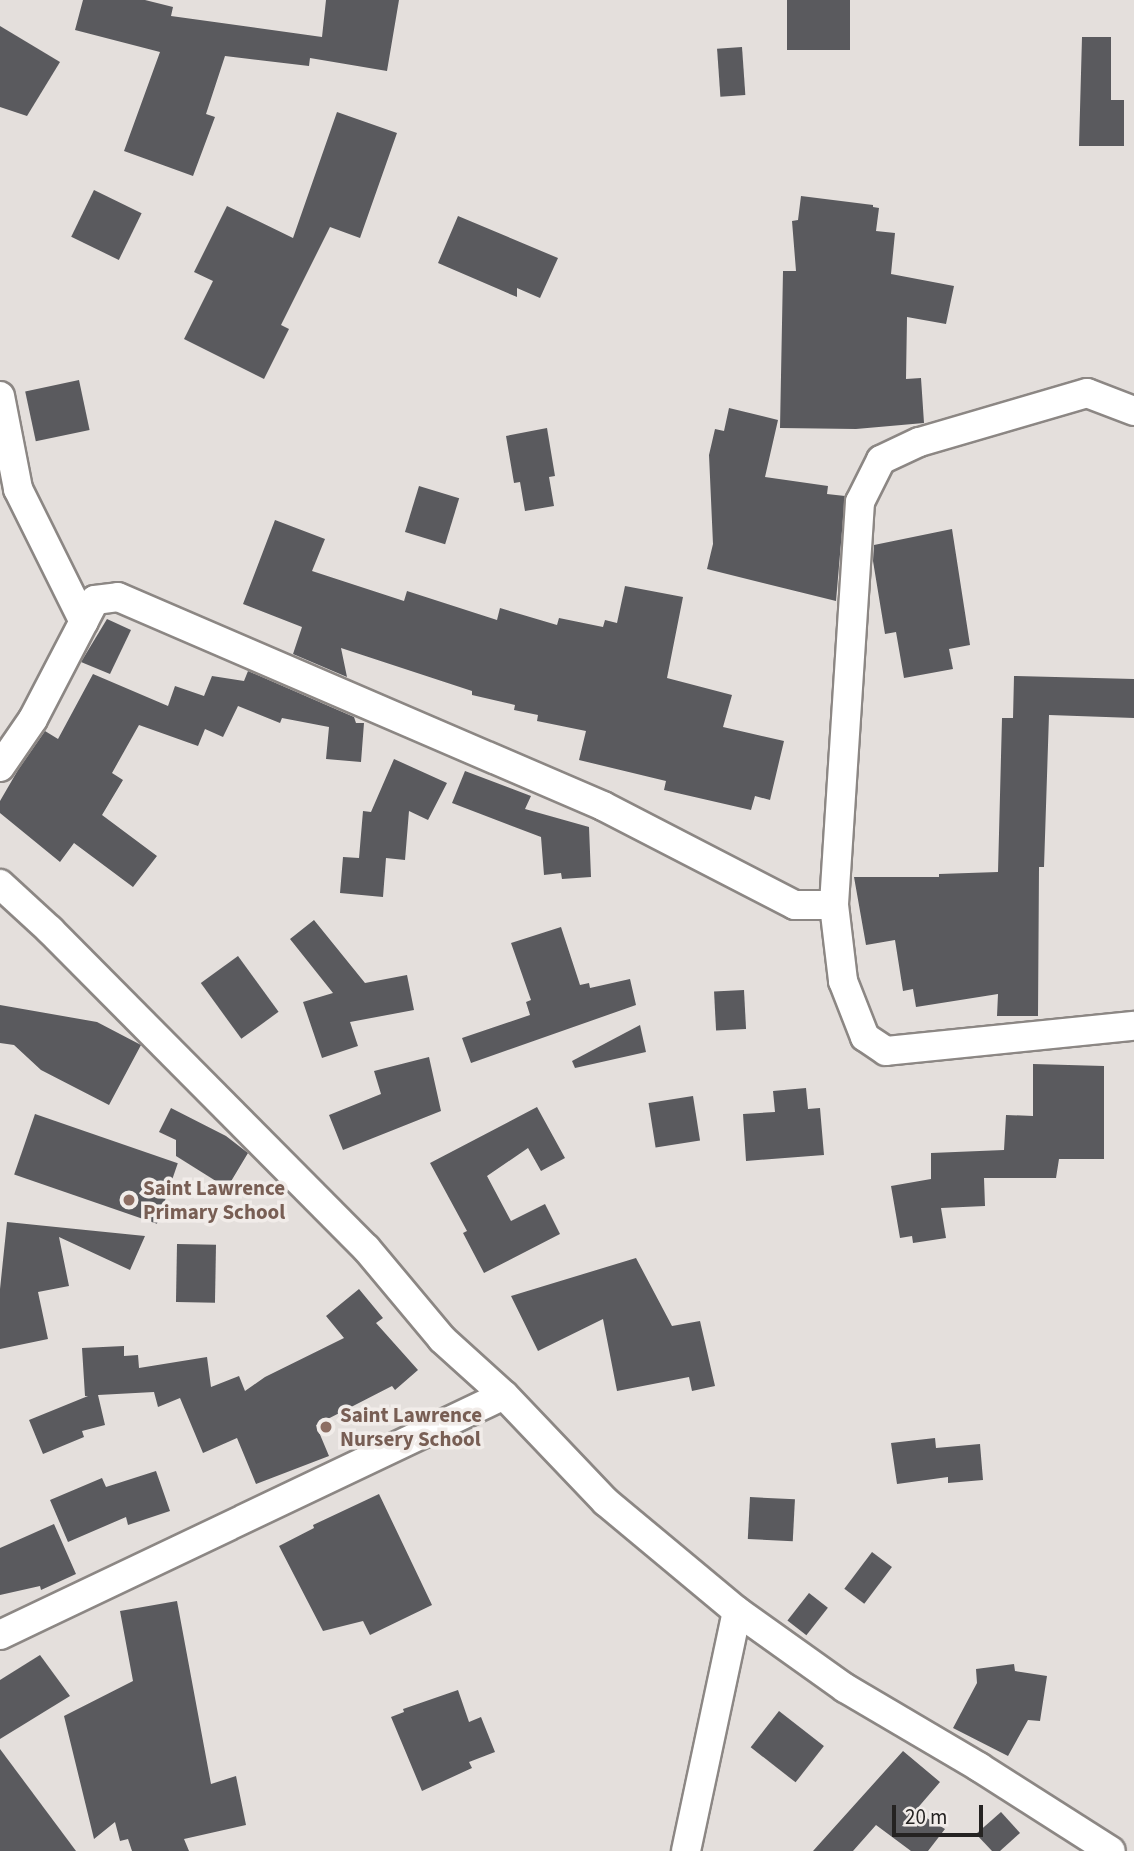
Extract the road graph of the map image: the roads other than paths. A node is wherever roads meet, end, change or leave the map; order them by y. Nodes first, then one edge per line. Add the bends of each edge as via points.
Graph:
1 (0, 396) edge
2 (1134, 411) edge
3 (84, 622) junction
4 (0, 767) edge
5 (0, 884) edge
6 (834, 905) junction
7 (1134, 1026) edge
8 (504, 1395) junction
9 (737, 1611) junction
10 (0, 1635) edge
11 (687, 1851) edge
12 (1111, 1851) edge

1 - 3 street via 18,489
2 - 6 street via 1087,393 919,442 881,460 860,502
3 - 4 street via 33,719
3 - 6 street via 95,600 118,597 137,603 603,806 795,905
5 - 8 street via 347,1228 442,1339
6 - 7 street via 843,981 865,1037 886,1051
8 - 9 street via 606,1502
8 - 10 street
9 - 11 street
9 - 12 street via 845,1688

